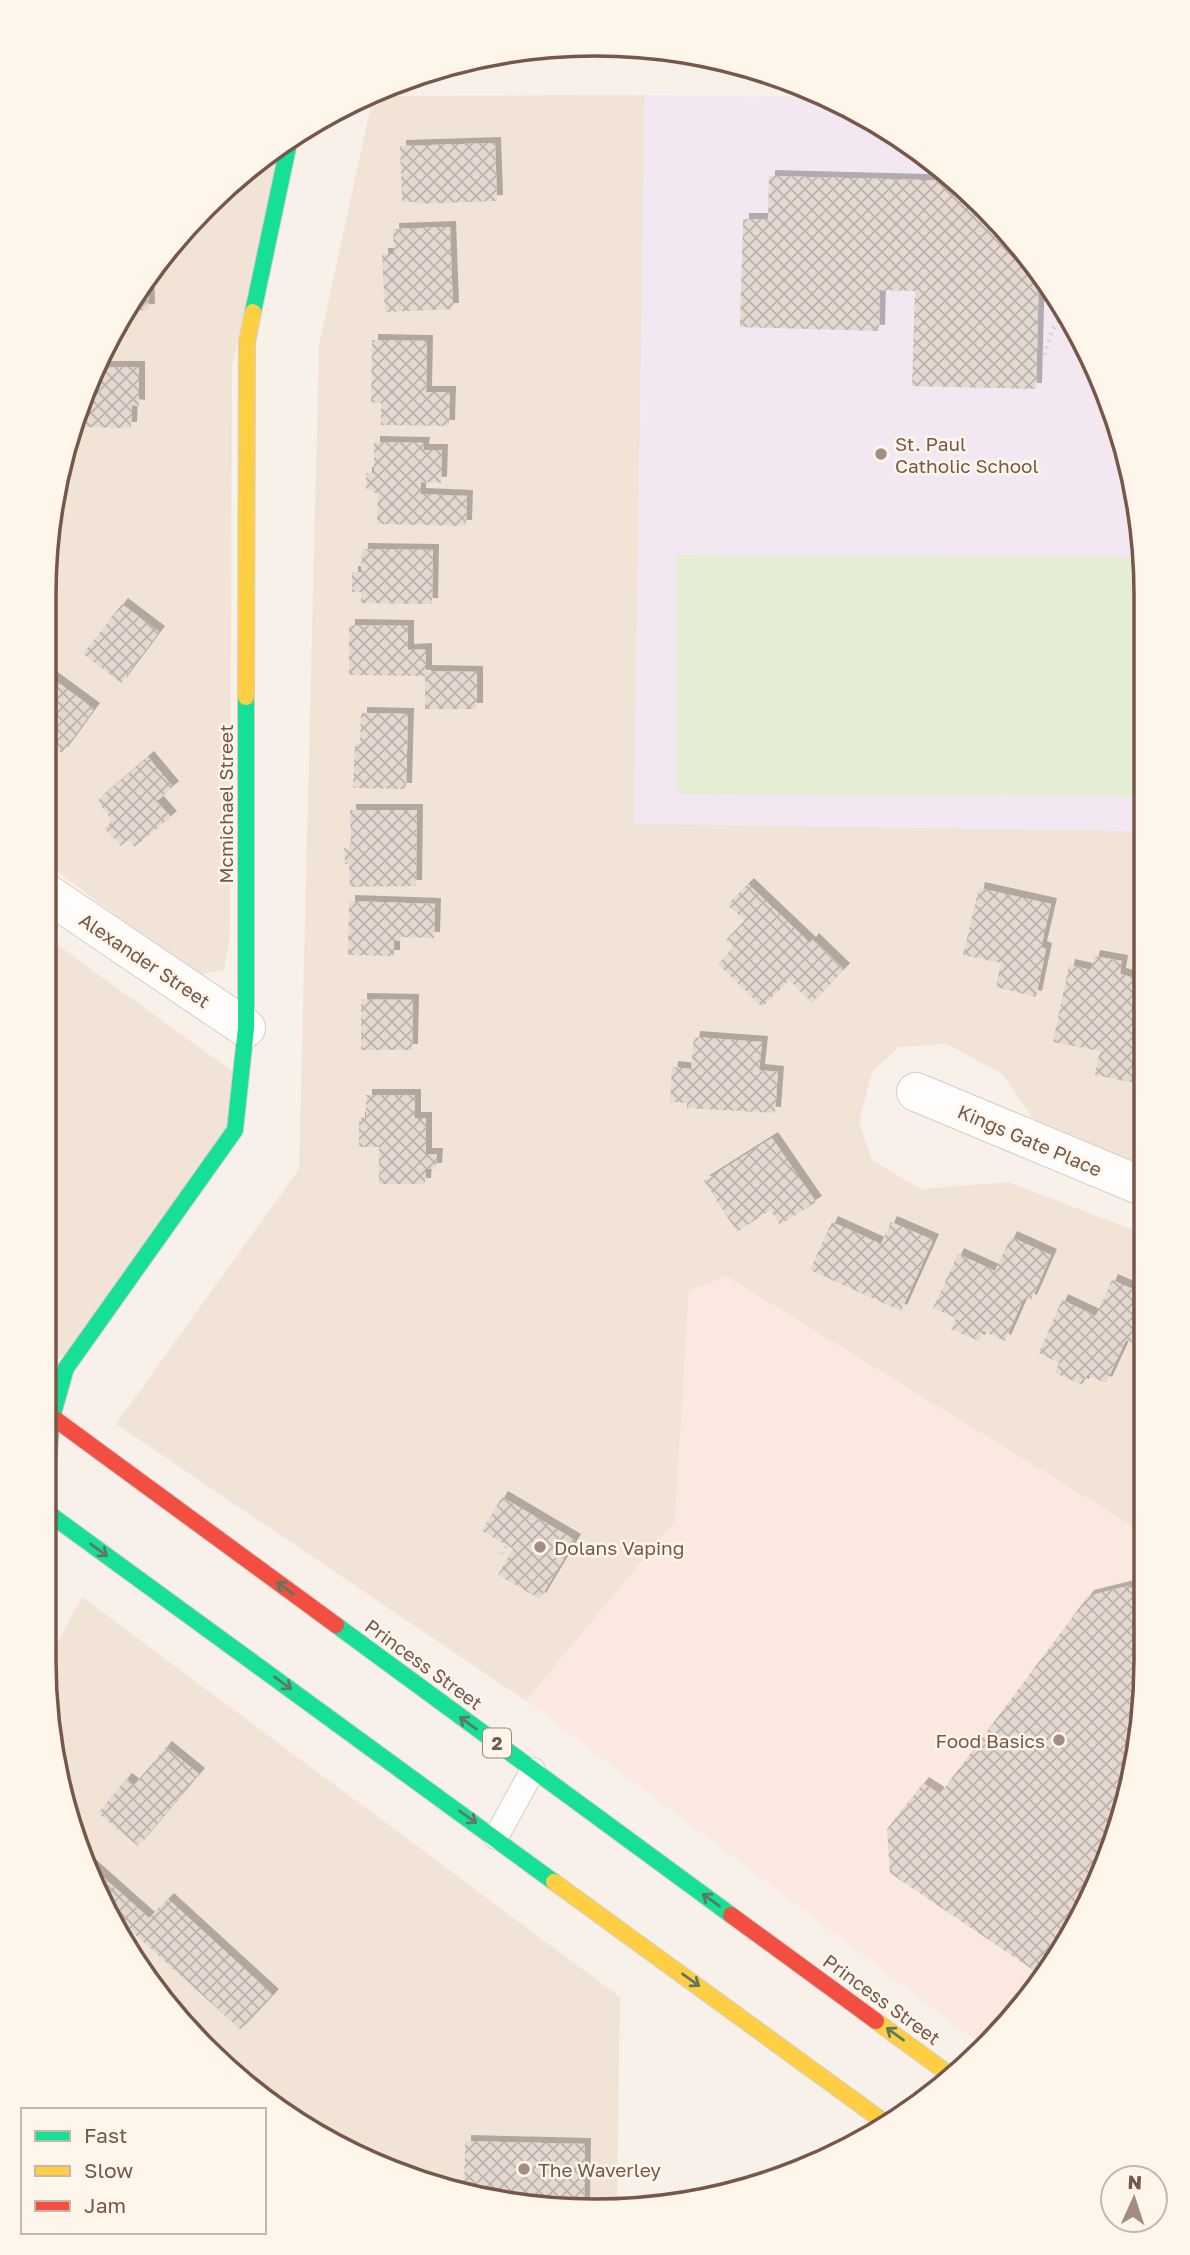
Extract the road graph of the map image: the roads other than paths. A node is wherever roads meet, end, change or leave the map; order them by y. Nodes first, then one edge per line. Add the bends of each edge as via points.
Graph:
1 (287, 153) edge
2 (56, 899) edge
3 (246, 1028) junction
4 (916, 1092) dead end
5 (1134, 1183) edge
6 (56, 1394) edge
7 (56, 1420) edge
8 (56, 1520) edge
9 (533, 1770) junction
10 (496, 1837) junction
11 (944, 2070) edge
12 (878, 2118) edge

1 - 3 main road, Mcmichael Street via 247,342
2 - 3 street, Alexander Street
3 - 6 main road, Mcmichael Street via 235,1130 66,1368
4 - 5 street, Kings Gate Place
9 -> 7 main road, Princess Street / 2
8 -> 10 main road
9 - 10 lane
11 -> 9 main road, Princess Street / 2
10 -> 12 main road

